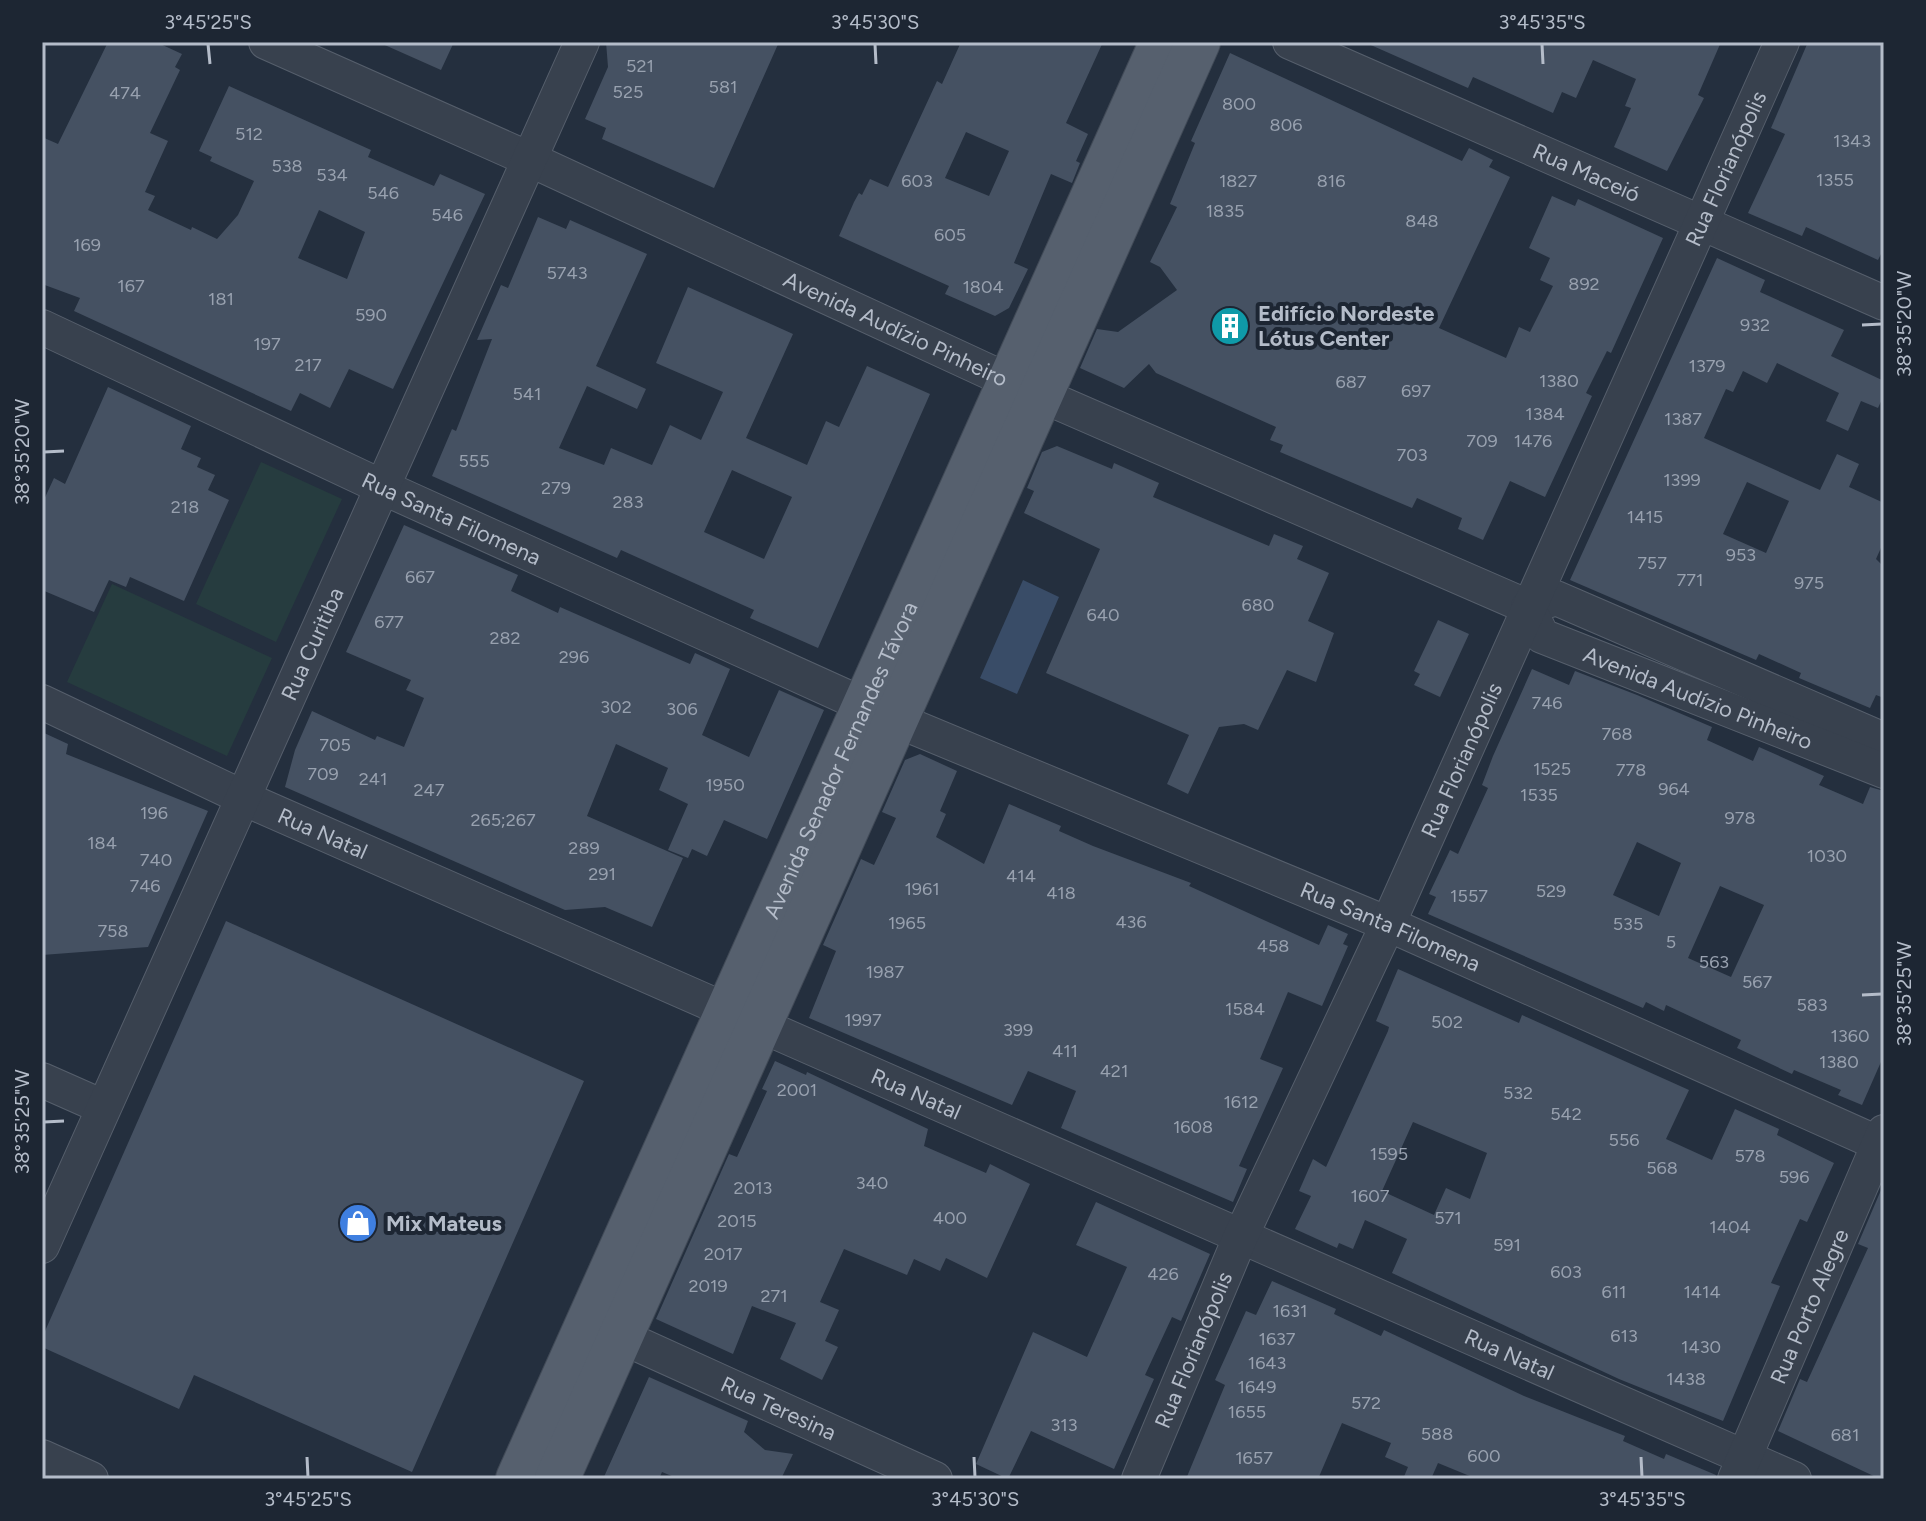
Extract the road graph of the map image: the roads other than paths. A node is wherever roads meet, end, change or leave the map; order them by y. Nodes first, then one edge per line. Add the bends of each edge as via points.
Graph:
1 (266, 42) edge
2 (582, 42) edge
3 (1162, 42) edge
4 (1198, 42) edge
5 (1290, 42) edge
6 (1782, 42) edge
7 (529, 159) junction
8 (1702, 223) junction
9 (1884, 303) edge
10 (42, 327) edge
11 (1026, 389) junction
12 (382, 487) junction
13 (1528, 607) junction
14 (42, 702) edge
15 (879, 712) junction
16 (1874, 752) edge
17 (244, 799) junction
18 (1388, 924) junction
19 (743, 1020) junction
20 (42, 1080) edge
21 (103, 1107) junction
22 (1882, 1141) edge
23 (1240, 1238) junction
24 (42, 1246) edge
25 (622, 1337) junction
26 (42, 1457) edge
27 (1740, 1468) edge
28 (91, 1479) edge
29 (518, 1479) edge
30 (557, 1479) edge
31 (935, 1479) edge
32 (1139, 1479) edge
33 (1794, 1479) edge

1 - 7 street, Avenida Audízio Pinheiro
2 - 7 street, Rua Curitiba
3 - 11 main road, Avenida Senador Fernandes Távora
4 - 11 main road, Avenida Senador Fernandes Távora
5 - 8 street, Rua Maceió
6 - 8 street, Rua Florianópolis
7 - 11 street, Avenida Audízio Pinheiro
7 - 12 street, Rua Curitiba
8 - 9 street, Rua Maceió
8 - 13 street, Rua Florianópolis
10 - 12 street, Rua Santa Filomena
11 - 13 street, Avenida Audízio Pinheiro
11 - 15 main road, Avenida Senador Fernandes Távora
12 - 15 street, Rua Santa Filomena
12 - 17 street, Rua Curitiba
13 - 16 street, Avenida Audízio Pinheiro via 1556,598 1774,710
13 - 18 street, Rua Florianópolis
14 - 17 street, Rua Natal
15 - 18 street, Rua Santa Filomena
15 - 19 main road, Avenida Senador Fernandes Távora
17 - 19 street, Rua Natal
17 - 21 street, Rua Curitiba
18 - 22 street, Rua Santa Filomena
18 - 23 street, Rua Florianópolis
19 - 23 street, Rua Natal
19 - 25 main road, Avenida Senador Fernandes Távora
19 - 29 main road, Avenida Senador Fernandes Távora
20 - 21 street
21 - 24 street, Rua Curitiba
22 - 27 street, Rua Porto Alegre
23 - 27 street, Rua Natal
23 - 32 street, Rua Florianópolis
25 - 30 main road, Avenida Senador Fernandes Távora
25 - 31 street, Rua Teresina
26 - 28 street
27 - 33 street, Rua Natal

